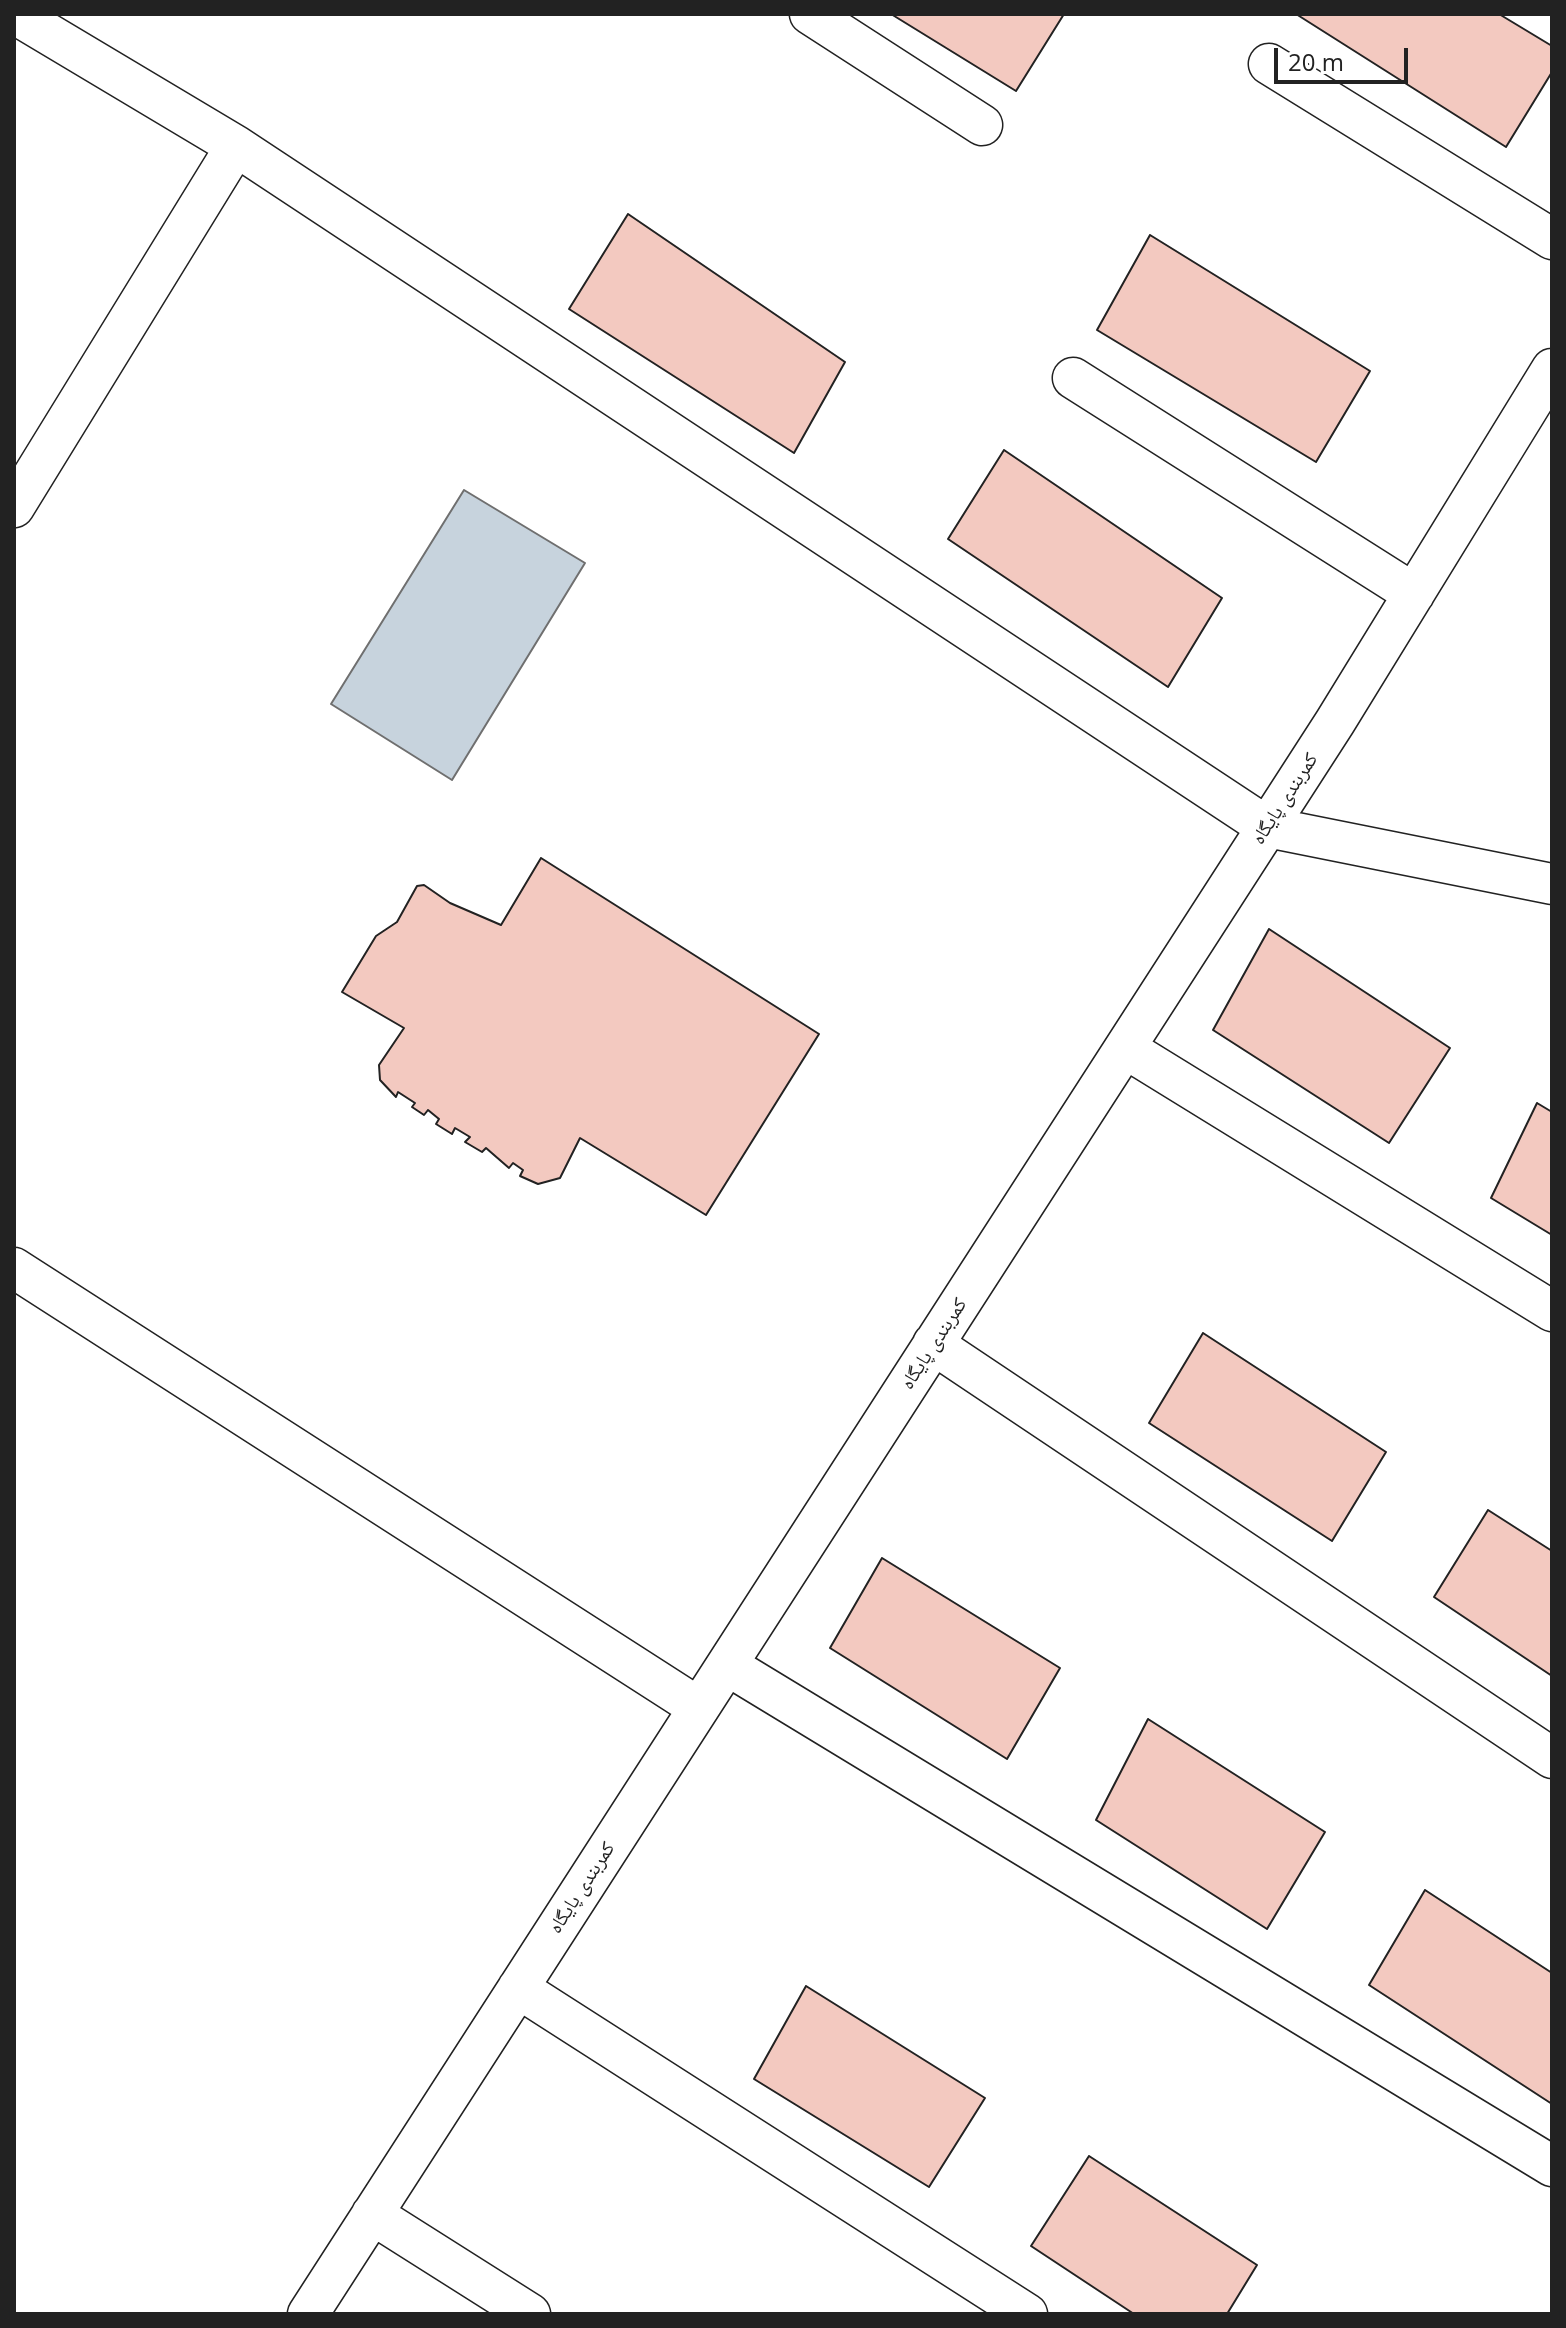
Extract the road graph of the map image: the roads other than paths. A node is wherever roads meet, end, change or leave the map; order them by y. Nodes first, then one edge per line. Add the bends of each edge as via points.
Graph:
1 (15, 14) edge
2 (810, 14) edge
3 (1269, 64) dead end
4 (982, 125) dead end
5 (236, 146) junction
6 (1552, 239) edge
7 (1552, 369) edge
8 (1073, 378) dead end
9 (14, 507) edge
10 (1414, 594) junction
11 (1260, 837) junction
12 (1552, 884) edge
13 (1552, 909) edge
14 (1125, 1048) junction
15 (14, 1268) edge
16 (1552, 1311) edge
17 (933, 1344) junction
18 (727, 1665) junction
19 (699, 1708) junction
20 (1552, 1758) edge
21 (518, 1988) junction
22 (1552, 2166) edge
23 (372, 2214) junction
24 (308, 2314) edge
25 (530, 2314) edge
26 (1027, 2314) edge

1 - 5 street
2 - 4 street
3 - 6 street
5 - 9 street
5 - 11 street
7 - 10 street, کمربندی پایگاه
8 - 10 street
10 - 11 street, کمربندی پایگاه
11 - 12 street
11 - 13 street
11 - 14 street, کمربندی پایگاه
14 - 16 street
14 - 17 street, کمربندی پایگاه
15 - 19 street
17 - 18 street, کمربندی پایگاه
17 - 20 street
18 - 19 street, کمربندی پایگاه
18 - 22 street
19 - 21 street, کمربندی پایگاه
21 - 23 street, کمربندی پایگاه
21 - 26 street
23 - 24 street, کمربندی پایگاه
23 - 25 street

